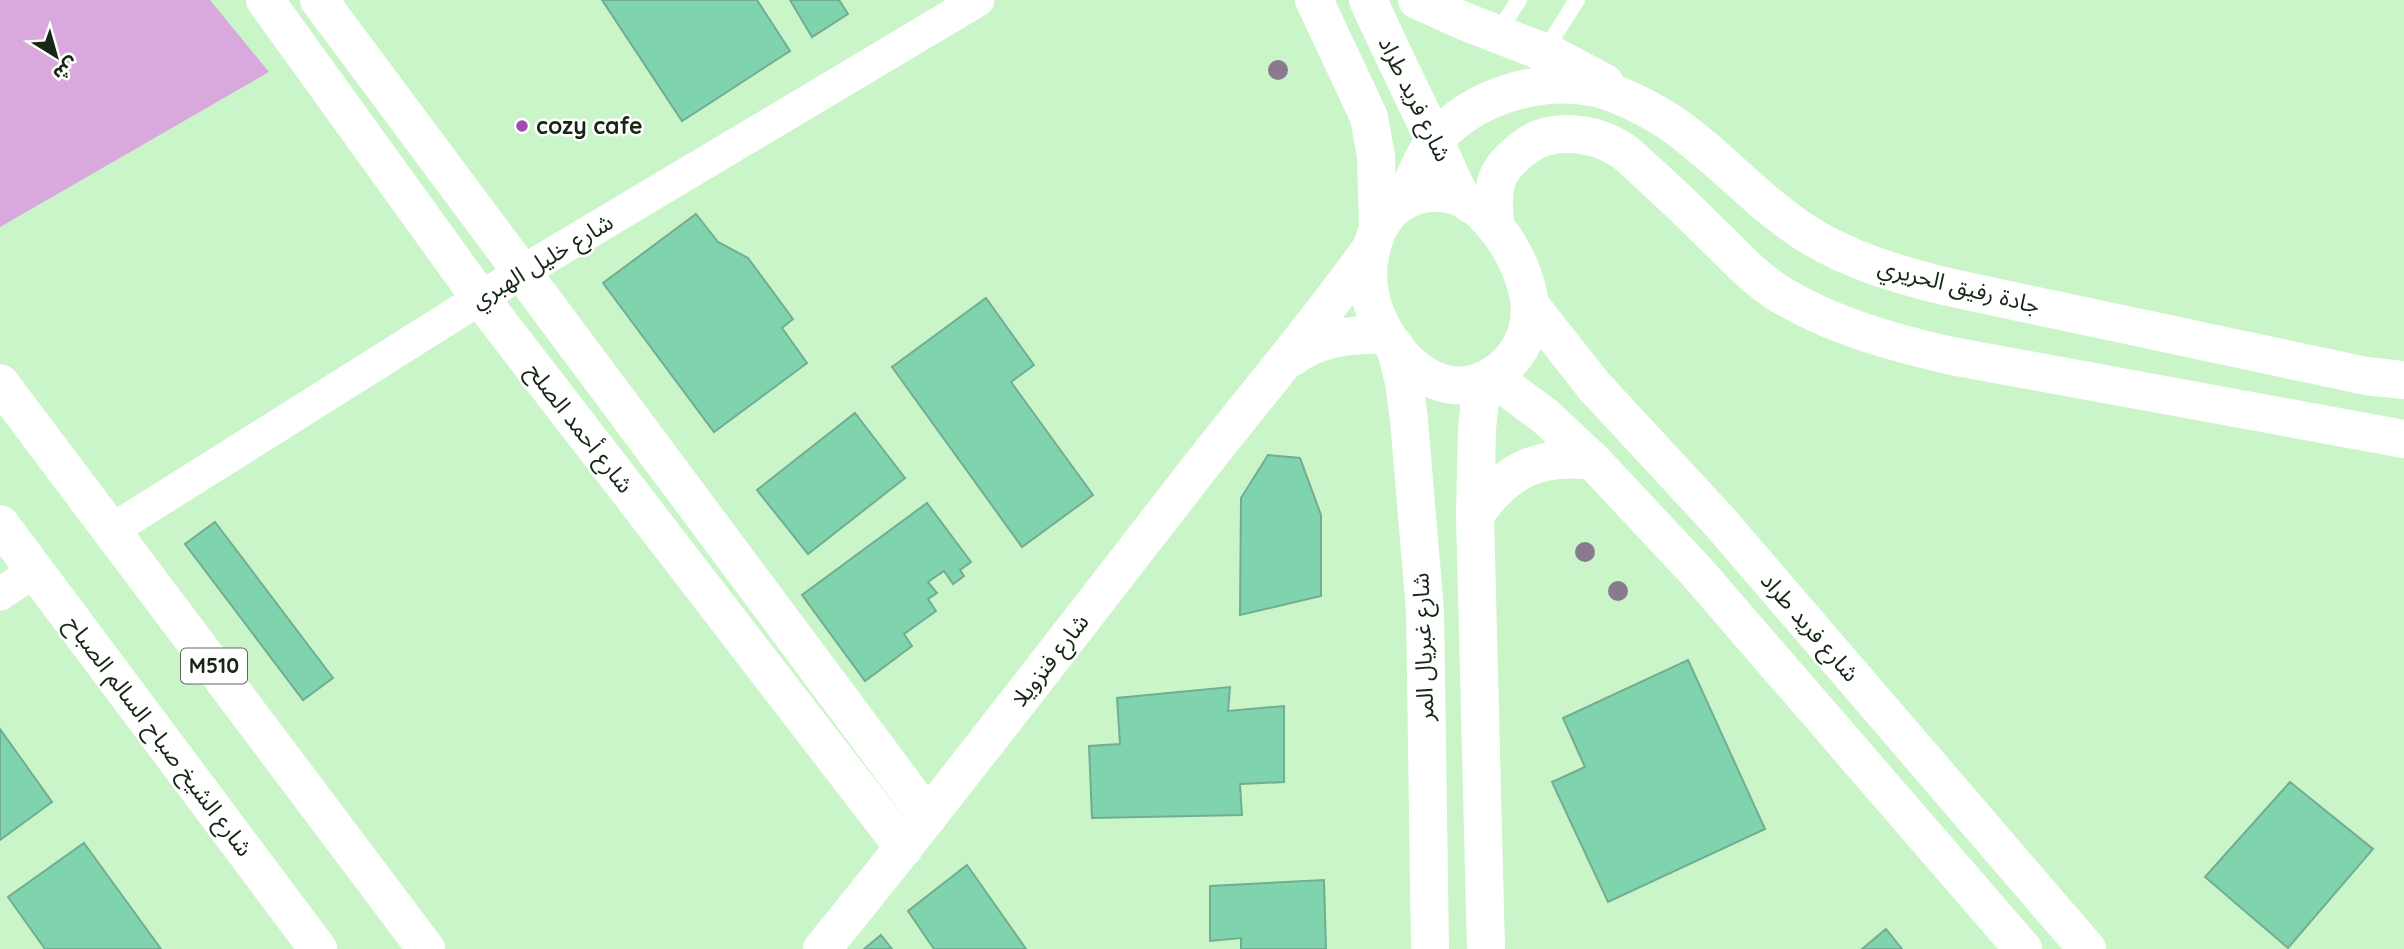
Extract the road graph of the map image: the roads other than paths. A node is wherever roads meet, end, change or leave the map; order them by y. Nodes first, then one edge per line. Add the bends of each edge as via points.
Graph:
1 (265, 0) edge
2 (319, 0) edge
3 (978, 0) edge
4 (1314, 0) edge
5 (1368, 0) edge
6 (1417, 0) edge
7 (1518, 0) edge
8 (1577, 0) edge
9 (1496, 34) junction
10 (1544, 52) junction
11 (1648, 109) junction
12 (1434, 140) junction
13 (1462, 198) junction
14 (1385, 224) junction
15 (1495, 226) junction
16 (523, 272) junction
17 (480, 298) junction
18 (1531, 306) junction
19 (1391, 340) junction
20 (1276, 370) junction
21 (1487, 379) junction
22 (2404, 380) edge
23 (0, 383) edge
24 (2401, 440) edge
25 (1593, 461) junction
26 (1475, 515) junction
27 (0, 524) edge
28 (112, 530) junction
29 (35, 571) junction
30 (0, 594) edge
31 (928, 817) junction
32 (904, 848) junction
33 (318, 949) edge
34 (426, 949) edge
35 (822, 949) edge
36 (1430, 949) edge
37 (1486, 949) edge
38 (2023, 949) edge
39 (2087, 949) edge

1 - 17 main road, شارع أحمد الصلح
2 - 16 main road, شارع أحمد الصلح
3 - 16 street, شارع خليل الهبري
4 - 14 main road via 1369,117
5 - 12 main road, شارع فريد طراد
6 - 9 main road
7 - 9 lane
8 - 10 lane
9 - 10 main road
10 - 11 main road
11 - 12 main road, جادة رفيق الحريري via 1598,88 1547,86 1490,98
11 - 22 main road, جادة رفيق الحريري via 1806,234 1885,270 2366,376
12 - 13 main road, شارع فريد طراد
12 - 14 main road, جادة رفيق الحريري
13 - 14 main road via 1423,193
13 - 15 main road
14 - 19 main road via 1368,267 1369,288 1374,309
14 - 20 main road, شارع فنزويلا via 1326,311
15 - 18 main road via 1524,278
15 - 24 main road via 1493,193 1499,170 1533,141 1588,135 1620,149 1774,291 1813,314 1893,342 1952,356
16 - 17 street, شارع خليل الهبري
16 - 31 main road, شارع أحمد الصلح
17 - 28 street, شارع خليل الهبري
17 - 32 main road, شارع أحمد الصلح
18 - 21 main road via 1516,354
18 - 39 main road, شارع فريد طراد via 1594,386 1719,521
19 - 20 main road, شارع فنزويلا via 1356,334 1326,340 1299,352
19 - 21 main road via 1415,369 1443,384 1460,387
19 - 36 main road, شارع غبريال المر via 1409,420 1425,610
20 - 31 main road, شارع فنزويلا
21 - 25 main road via 1545,416
21 - 26 main road via 1478,429
23 - 28 main road, M510
25 - 26 main road via 1558,459 1524,468 1488,496
25 - 38 main road via 1748,630
26 - 37 main road
27 - 29 main road, شارع الشيخ صباح السالم الصباح
28 - 34 main road, M510
29 - 30 street
29 - 33 main road, شارع الشيخ صباح السالم الصباح
31 - 32 main road, شارع فنزويلا
32 - 35 main road, شارع فنزويلا

